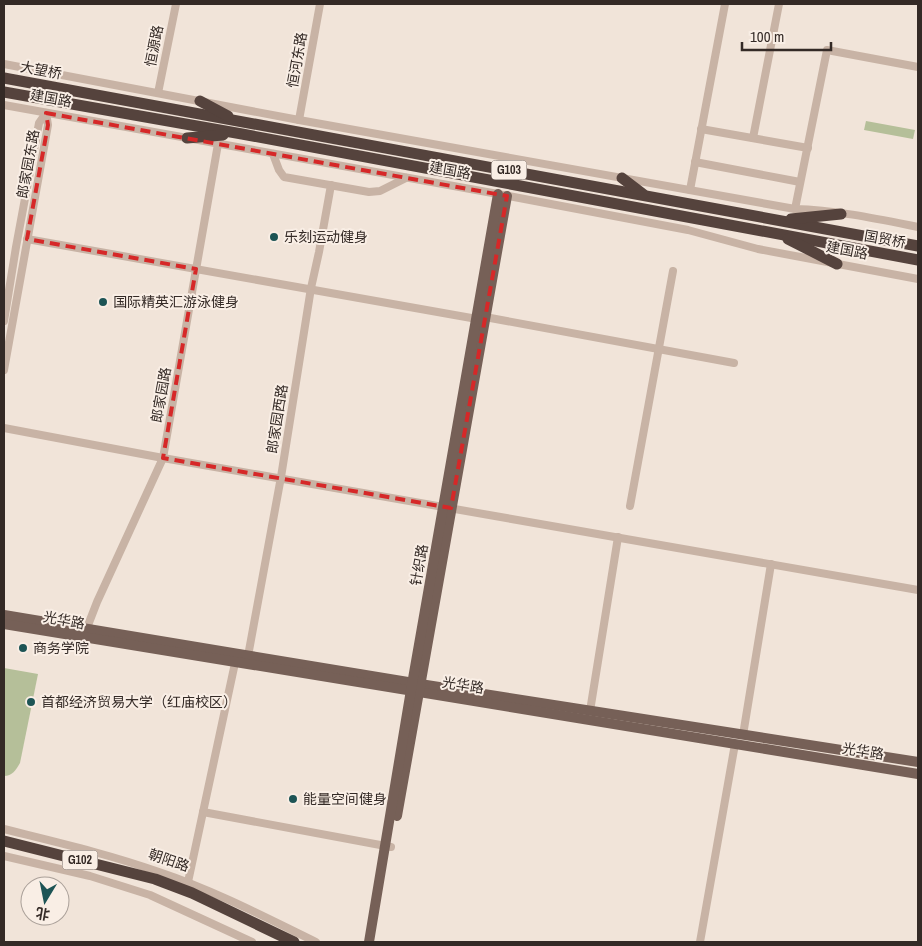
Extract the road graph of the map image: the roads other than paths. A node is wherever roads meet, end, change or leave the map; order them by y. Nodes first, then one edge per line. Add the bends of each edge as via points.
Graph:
1 (176, 4) edge
2 (320, 4) edge
3 (725, 4) edge
4 (779, 4) edge
5 (4, 64) edge
6 (918, 67) edge
7 (4, 78) edge
8 (73, 91) joint
9 (4, 92) edge
10 (158, 93) junction
11 (200, 101) junction
12 (4, 105) edge
13 (70, 105) joint
14 (46, 112) junction
15 (298, 120) junction
16 (238, 121) junction
17 (701, 129) junction
18 (242, 134) junction
19 (187, 138) junction
20 (753, 138) junction
21 (218, 144) junction
22 (808, 148) junction
23 (273, 154) junction
24 (695, 162) junction
25 (406, 177) junction
26 (622, 178) junction
27 (800, 182) junction
28 (331, 185) junction
29 (690, 190) junction
30 (503, 195) junction
31 (647, 196) junction
32 (795, 209) junction
33 (841, 214) junction
34 (779, 221) junction
35 (918, 227) edge
36 (759, 230) junction
37 (776, 233) junction
38 (848, 234) joint
39 (27, 240) junction
40 (918, 246) edge
41 (846, 247) joint
42 (808, 258) junction
43 (918, 260) edge
44 (837, 264) junction
45 (196, 269) junction
46 (673, 271) dead end
47 (918, 279) edge
48 (6, 286) edge
49 (19, 288) junction
50 (311, 288) junction
51 (481, 318) junction
52 (4, 321) edge
53 (659, 349) junction
54 (734, 363) dead end
55 (4, 370) edge
56 (4, 428) edge
57 (163, 458) junction
58 (281, 478) junction
59 (630, 506) dead end
60 (447, 507) junction
61 (618, 537) junction
62 (771, 564) junction
63 (918, 590) edge
64 (4, 615) edge
65 (4, 624) edge
66 (84, 633) junction
67 (248, 656) junction
68 (235, 663) junction
69 (415, 687) junction
70 (590, 711) junction
71 (743, 735) junction
72 (734, 744) junction
73 (918, 762) edge
74 (918, 774) edge
75 (203, 812) junction
76 (4, 829) edge
77 (4, 841) edge
78 (388, 847) junction
79 (4, 855) edge
80 (188, 882) junction
81 (154, 883) junction
82 (252, 942) edge
83 (276, 942) edge
84 (294, 942) edge
85 (316, 942) edge
86 (369, 942) edge
87 (374, 942) edge
88 (700, 942) edge

1 - 10 street, 恒源路
2 - 15 street, 恒河东路
3 - 17 street
4 - 20 street
5 - 10 street, 建国路
6 - 22 street via 828,50
7 - 8 highway, 大望桥 / G103
8 - 16 highway, 建国路 / G103
9 - 13 highway, 大望桥 / G103
10 - 11 street, 建国路
11 - 15 street, 建国路
11 - 16 highway
12 - 14 street, 建国路
13 - 18 highway, 建国路 / G103
14 - 19 street, 建国路
14 - 39 street, 郎家园东路 via 48,125
14 - 48 street, 郎家园东路 via 39,123
15 - 26 street, 建国路
16 - 31 highway, 建国路 / G103
17 - 20 street
17 - 24 street
18 - 19 highway
18 - 36 highway, 建国路 / G103
19 - 21 street, 建国路
20 - 22 street
21 - 23 street, 建国路
21 - 45 street, 郎家园路
22 - 27 street
23 - 25 street, 建国路
23 - 28 street via 284,177
24 - 27 street
24 - 29 street
25 - 28 street via 380,191
25 - 30 street, 建国路
26 - 29 street, 建国路
26 - 31 highway
27 - 32 street
28 - 50 street, 郎家园西路
29 - 32 street, 建国路
30 - 42 street, 建国路 via 688,230 758,249
30 - 51 main road, 针织路
31 - 34 highway, 建国路 / G103
32 - 33 street, 建国路
33 - 34 highway
33 - 35 street, 建国路
34 - 38 highway, 建国路 / G103
36 - 37 highway, 建国路 / G103
36 - 42 highway
37 - 41 highway, 建国路 / G103
37 - 44 highway
38 - 40 highway, 国贸桥 / G103
39 - 45 street
39 - 49 street, 郎家园东路
41 - 43 highway, 国贸桥 / G103
42 - 44 street, 建国路
44 - 47 street, 建国路
45 - 50 street
45 - 57 street, 郎家园路
46 - 53 street
48 - 49 street
48 - 52 street, 郎家园东路
49 - 55 street, 郎家园东路
50 - 51 street
50 - 58 street, 郎家园西路
51 - 53 street
51 - 60 main road, 针织路
53 - 54 street
53 - 59 street
56 - 57 street
57 - 58 street
57 - 66 street, 郎家园路
58 - 60 street
58 - 67 street, 郎家园西路
60 - 61 street
60 - 69 main road, 针织路
61 - 62 street
61 - 70 street
62 - 63 street
62 - 71 street
64 - 66 main road, 光华路
65 - 66 main road, 光华路
66 - 67 main road, 光华路
66 - 68 main road, 光华路
67 - 69 main road, 光华路
68 - 69 main road, 光华路
68 - 75 street
69 - 70 main road, 光华路
69 - 72 main road, 光华路
69 - 78 main road, 针织路
70 - 71 main road, 光华路
71 - 73 main road, 光华路
72 - 74 main road, 光华路
72 - 88 street
75 - 78 street
75 - 80 street
76 - 81 street, 朝阳路 via 95,852
77 - 81 highway, 朝阳路 / G102
78 - 86 main road, 针织路
78 - 87 main road, 针织路
79 - 81 highway, 朝阳路 / G102 via 92,868
80 - 81 street, 朝阳路
80 - 85 street, 朝阳路
81 - 82 street, 朝阳路
81 - 83 highway, 朝阳路 / G102
81 - 84 highway, 朝阳路 / G102 via 192,893

